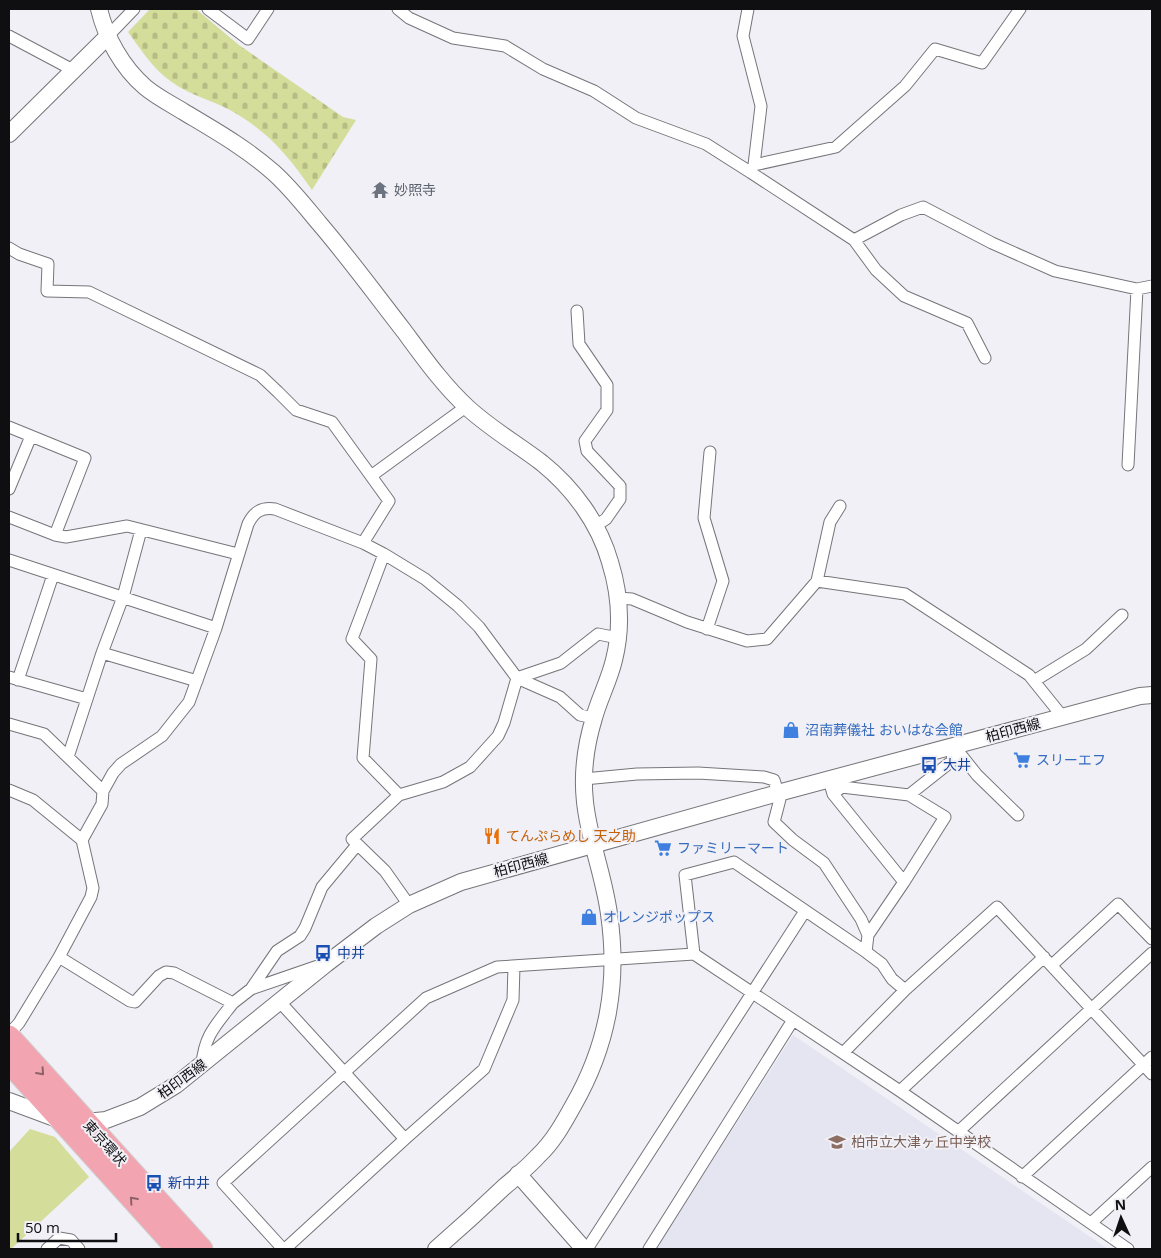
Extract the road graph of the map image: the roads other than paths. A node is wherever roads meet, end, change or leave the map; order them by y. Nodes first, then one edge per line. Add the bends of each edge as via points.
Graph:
1 (99, 9) edge
2 (134, 9) edge
3 (208, 9) edge
4 (268, 9) edge
5 (398, 9) edge
6 (748, 9) edge
7 (1020, 9) edge
8 (9, 36) edge
9 (108, 36) junction
10 (73, 70) junction
11 (9, 134) edge
12 (752, 169) junction
13 (854, 240) junction
14 (9, 248) edge
15 (1152, 286) edge
16 (1137, 289) junction
17 (577, 311) dead end
18 (985, 358) dead end
19 (466, 406) junction
20 (9, 427) edge
21 (31, 436) junction
22 (710, 452) dead end
23 (1128, 465) dead end
24 (371, 476) junction
25 (9, 489) edge
26 (840, 506) dead end
27 (9, 517) edge
28 (595, 526) junction
29 (142, 530) junction
30 (55, 535) junction
31 (362, 543) junction
32 (238, 554) junction
33 (384, 554) junction
34 (9, 560) edge
35 (53, 576) junction
36 (818, 581) junction
37 (123, 597) junction
38 (618, 598) junction
39 (1122, 615) dead end
40 (216, 628) junction
41 (707, 629) junction
42 (618, 638) junction
43 (102, 653) junction
44 (14, 678) edge
45 (517, 678) junction
46 (197, 681) junction
47 (1034, 681) junction
48 (1152, 685) edge
49 (1146, 696) edge
50 (87, 699) junction
51 (1062, 716) junction
52 (594, 718) junction
53 (9, 724) edge
54 (954, 746) junction
55 (68, 757) junction
56 (584, 779) junction
57 (831, 787) junction
58 (9, 790) edge
59 (103, 791) junction
60 (778, 793) junction
61 (398, 795) junction
62 (909, 795) junction
63 (1018, 815) dead end
64 (82, 840) junction
65 (357, 844) junction
66 (594, 844) junction
67 (904, 882) junction
68 (409, 905) junction
69 (805, 911) junction
70 (868, 935) junction
71 (1152, 939) edge
72 (866, 952) junction
73 (1152, 953) edge
74 (694, 954) junction
75 (59, 957) junction
76 (613, 960) junction
77 (1048, 961) junction
78 (326, 964) junction
79 (514, 966) junction
80 (251, 989) junction
81 (905, 990) junction
82 (752, 992) junction
83 (280, 1001) junction
84 (233, 1003) junction
85 (1092, 1009) junction
86 (793, 1020) junction
87 (9, 1035) edge
88 (843, 1054) junction
89 (1148, 1061) edge
90 (202, 1065) junction
91 (344, 1072) junction
92 (1152, 1074) edge
93 (11, 1075) edge
94 (900, 1091) junction
95 (9, 1101) edge
96 (60, 1120) junction
97 (86, 1122) junction
98 (959, 1131) junction
99 (405, 1139) junction
100 (1152, 1167) edge
101 (518, 1174) junction
102 (1022, 1176) junction
103 (1090, 1223) junction
104 (48, 1249) edge
105 (79, 1249) edge
106 (177, 1249) edge
107 (202, 1249) edge
108 (284, 1249) edge
109 (436, 1249) edge
110 (586, 1249) edge
111 (649, 1249) edge
112 (1128, 1249) edge

1 - 9 street
2 - 9 street
3 - 4 street via 248,39
5 - 12 street via 409,18 453,38 505,46 543,69 594,91 636,118 706,144
6 - 12 street via 744,36 761,106
7 - 12 street via 982,62 935,49 905,86 836,148
8 - 10 street
9 - 10 street
9 - 19 street via 122,61 143,86 245,150 296,194 433,370
10 - 11 street
12 - 13 street
13 - 16 street via 901,215 924,207 1055,271
13 - 18 street via 876,270 904,296 967,323
14 - 24 street via 48,264 47,292 89,292 260,375 296,410 332,422
15 - 16 street
16 - 23 street
17 - 28 street via 579,344 607,385 607,410 585,441 587,451 620,486 620,499 606,519
19 - 24 street
19 - 28 street via 564,483
20 - 21 street
21 - 25 street
21 - 30 street via 85,458
22 - 41 street via 704,518 722,580
24 - 31 street via 389,502
26 - 36 street via 830,522
27 - 30 street
28 - 38 street via 609,557
29 - 30 street via 127,526 66,537
29 - 32 street
29 - 37 street
31 - 32 street via 266,508 252,515
31 - 33 street
32 - 40 street
33 - 45 street via 425,579 458,606 492,642
33 - 61 street via 352,639 371,659 363,758
34 - 35 street
35 - 37 street
35 - 44 street
36 - 41 street via 767,639 748,641
36 - 47 street via 904,594 1029,674
37 - 40 street
37 - 43 street
38 - 41 street via 632,598
38 - 42 street
39 - 47 street via 1086,649
40 - 46 street
42 - 45 street via 598,634 561,663
42 - 52 street via 610,676
43 - 46 street
43 - 50 street
44 - 50 street
45 - 52 street via 560,697 580,715
45 - 61 street via 498,736 470,767 443,782
46 - 59 street via 189,702 162,736 121,764
47 - 51 street
48 - 49 street
49 - 51 street, 柏印西線
50 - 55 street
51 - 54 street, 柏印西線
52 - 56 street
53 - 55 street via 44,734
54 - 57 street, 柏印西線
54 - 62 street via 952,762
54 - 63 street
55 - 59 street
56 - 60 street via 698,773 764,777 774,780
56 - 66 street via 585,802
57 - 60 street, 柏印西線
57 - 62 street
57 - 67 street
58 - 64 street via 33,800
59 - 64 street via 102,804
60 - 66 street, 柏印西線
60 - 70 street via 780,799 774,822 824,863
61 - 65 street via 352,839
62 - 67 street via 945,817
64 - 75 street via 94,888
65 - 68 street via 385,871
65 - 80 street via 322,887 300,936 277,951
66 - 68 street, 柏印西線 via 461,882
66 - 76 street via 606,896
67 - 70 street
68 - 78 street, 柏印西線
69 - 72 street
69 - 74 street via 734,862 685,875
69 - 82 street
70 - 72 street
71 - 77 street via 1118,904
72 - 81 street via 882,964
73 - 85 street
74 - 76 street
74 - 82 street
75 - 84 street via 130,1001 135,1002 166,972
75 - 87 street
76 - 79 street
76 - 101 street via 609,1010 591,1073 557,1133 539,1156
77 - 81 street via 998,907
77 - 85 street
77 - 94 street
78 - 80 street
78 - 83 street, 柏印西線
79 - 91 street via 497,966 426,998
79 - 99 street via 513,1000 484,1069
80 - 84 street
81 - 88 street
82 - 86 street
82 - 110 street
83 - 90 street, 柏印西線
83 - 91 street
84 - 90 street via 208,1036
85 - 89 street
85 - 98 street
86 - 88 street
86 - 111 street
87 -> 97 highway, 東京環状
88 - 94 street
89 - 92 street
89 - 102 street
90 - 97 street, 柏印西線 via 140,1107 106,1120
91 - 99 street
91 - 108 street via 223,1184
93 - 96 highway, 東京環状
94 - 98 street
95 - 96 street, 柏印西線
96 - 97 street, 柏印西線
106 -> 96 highway, 東京環状
97 - 107 highway, 東京環状
98 - 102 street
99 - 108 street
100 - 103 street
101 - 109 street
101 - 110 street
102 - 103 street
103 - 112 street
104 - 105 street via 59,1238 70,1240

